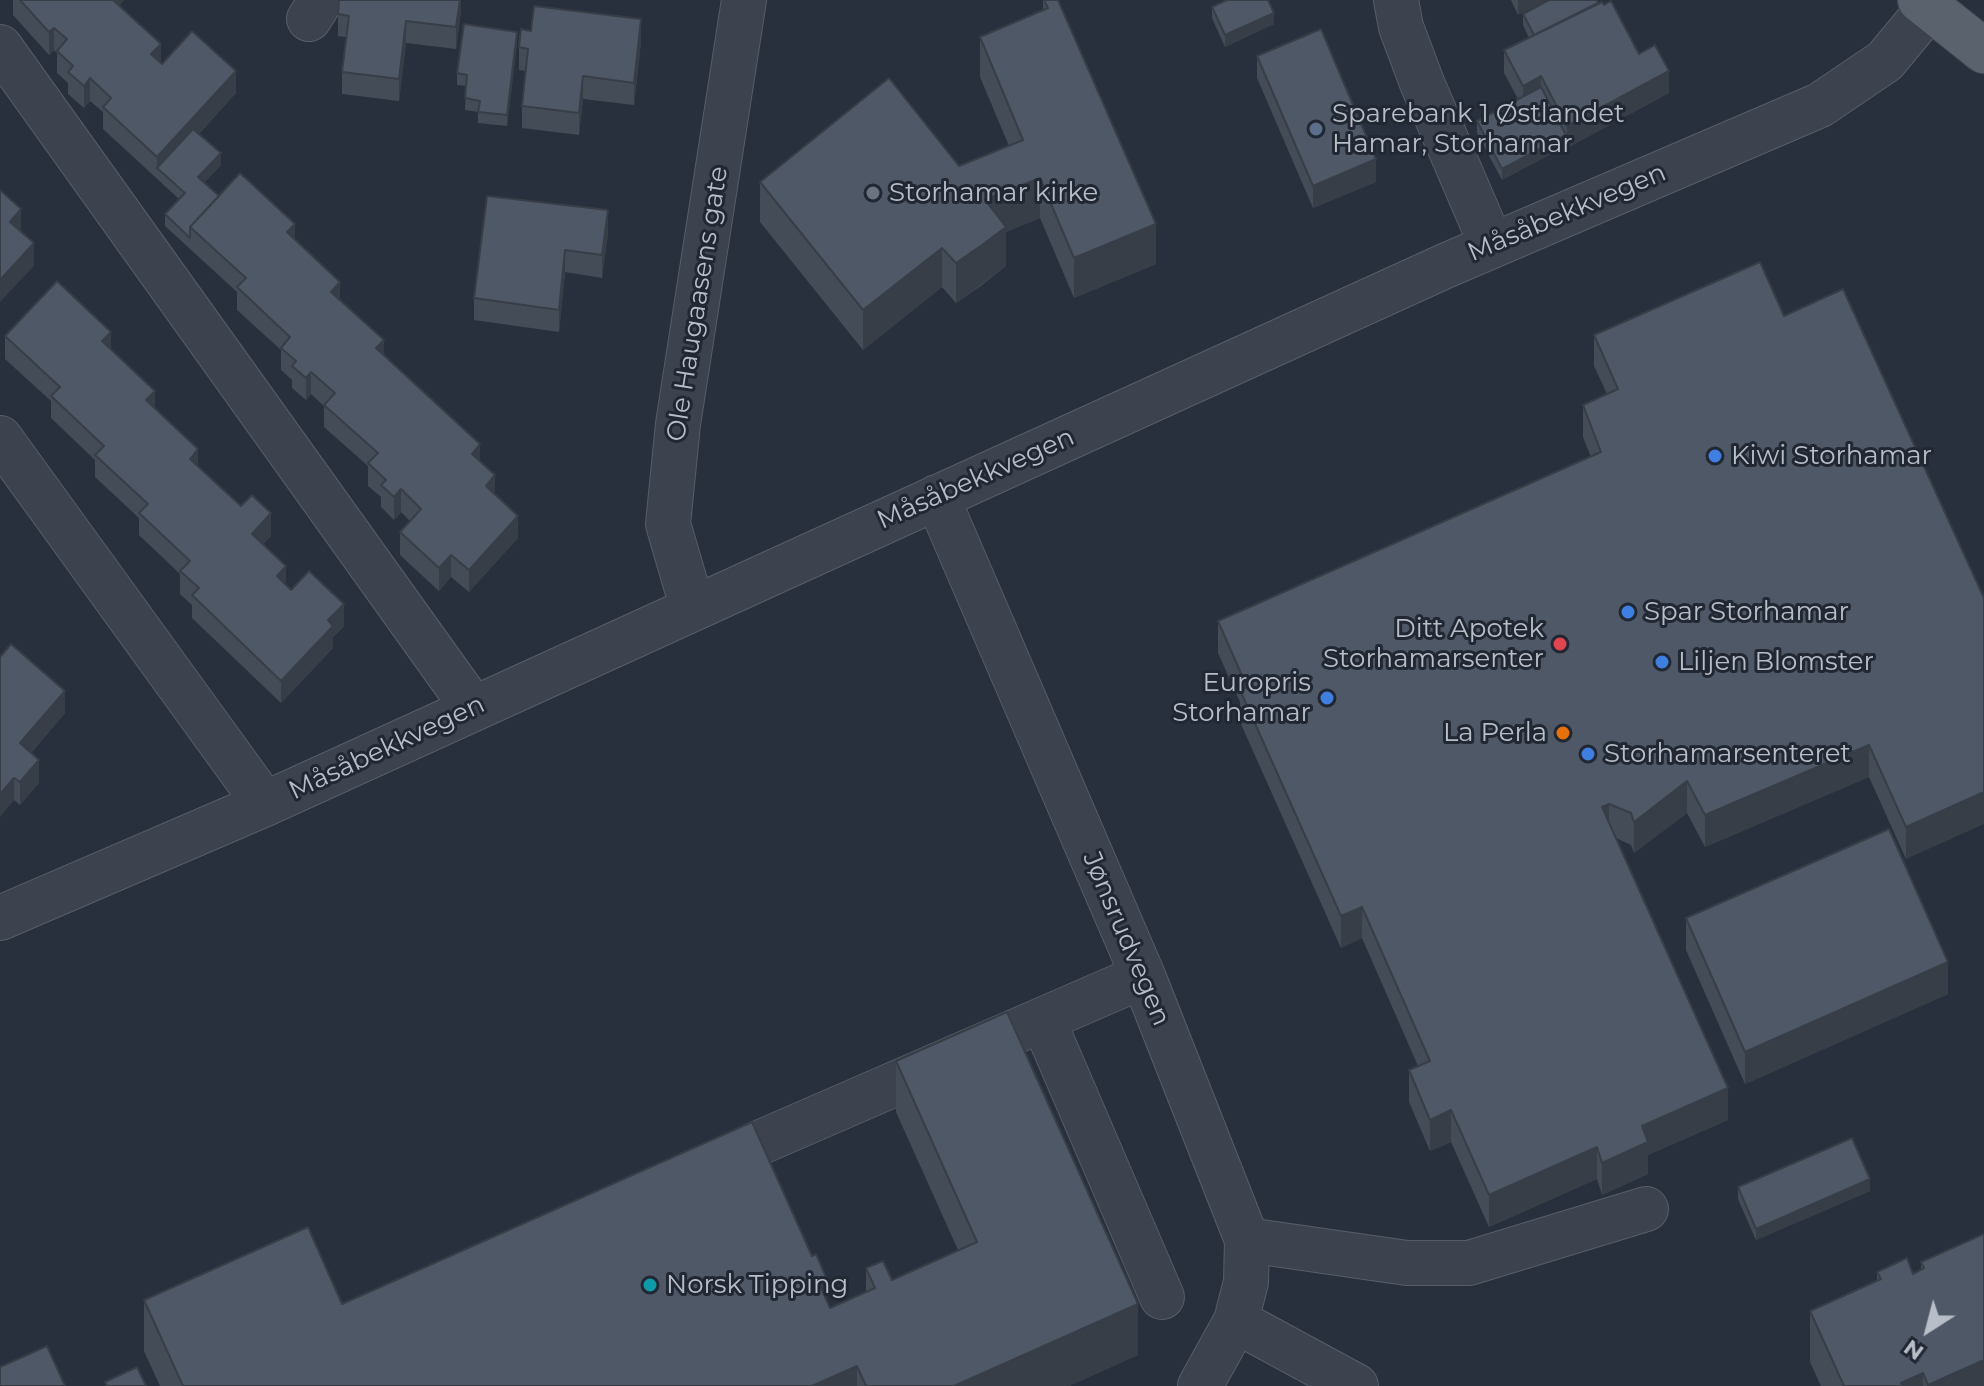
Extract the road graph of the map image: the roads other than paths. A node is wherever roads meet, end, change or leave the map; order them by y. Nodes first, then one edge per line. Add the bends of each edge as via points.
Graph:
1 (744, 0) edge
2 (1396, 0) edge
3 (1925, 4) edge
4 (0, 47) edge
5 (1984, 51) edge
6 (1492, 246) junction
7 (0, 438) edge
8 (937, 497) junction
9 (692, 606) junction
10 (473, 708) junction
11 (265, 804) junction
12 (0, 918) edge
13 (1143, 976) junction
14 (1043, 1020) junction
15 (752, 1146) edge
16 (1646, 1209) dead end
17 (1247, 1240) junction
18 (1162, 1297) dead end
19 (1236, 1321) junction
20 (1200, 1386) edge
21 (1356, 1386) edge

1 - 9 street, Ole Haugaasens gate via 678,424 668,524
2 - 6 street via 1422,83
3 - 5 main road
3 - 6 street, Måsåbekkvegen via 1885,61 1820,105
4 - 10 street
6 - 8 street, Måsåbekkvegen
7 - 11 street
8 - 9 street, Måsåbekkvegen
8 - 13 street, Jønsrudvegen
9 - 10 street, Måsåbekkvegen
10 - 11 street, Måsåbekkvegen
11 - 12 street, Måsåbekkvegen
13 - 14 street
13 - 17 street, Jønsrudvegen
14 - 15 street
14 - 18 street
16 - 17 street via 1469,1263 1407,1263
17 - 19 street, Jønsrudvegen via 1246,1282
19 - 20 street, Jønsrudvegen
19 - 21 street

